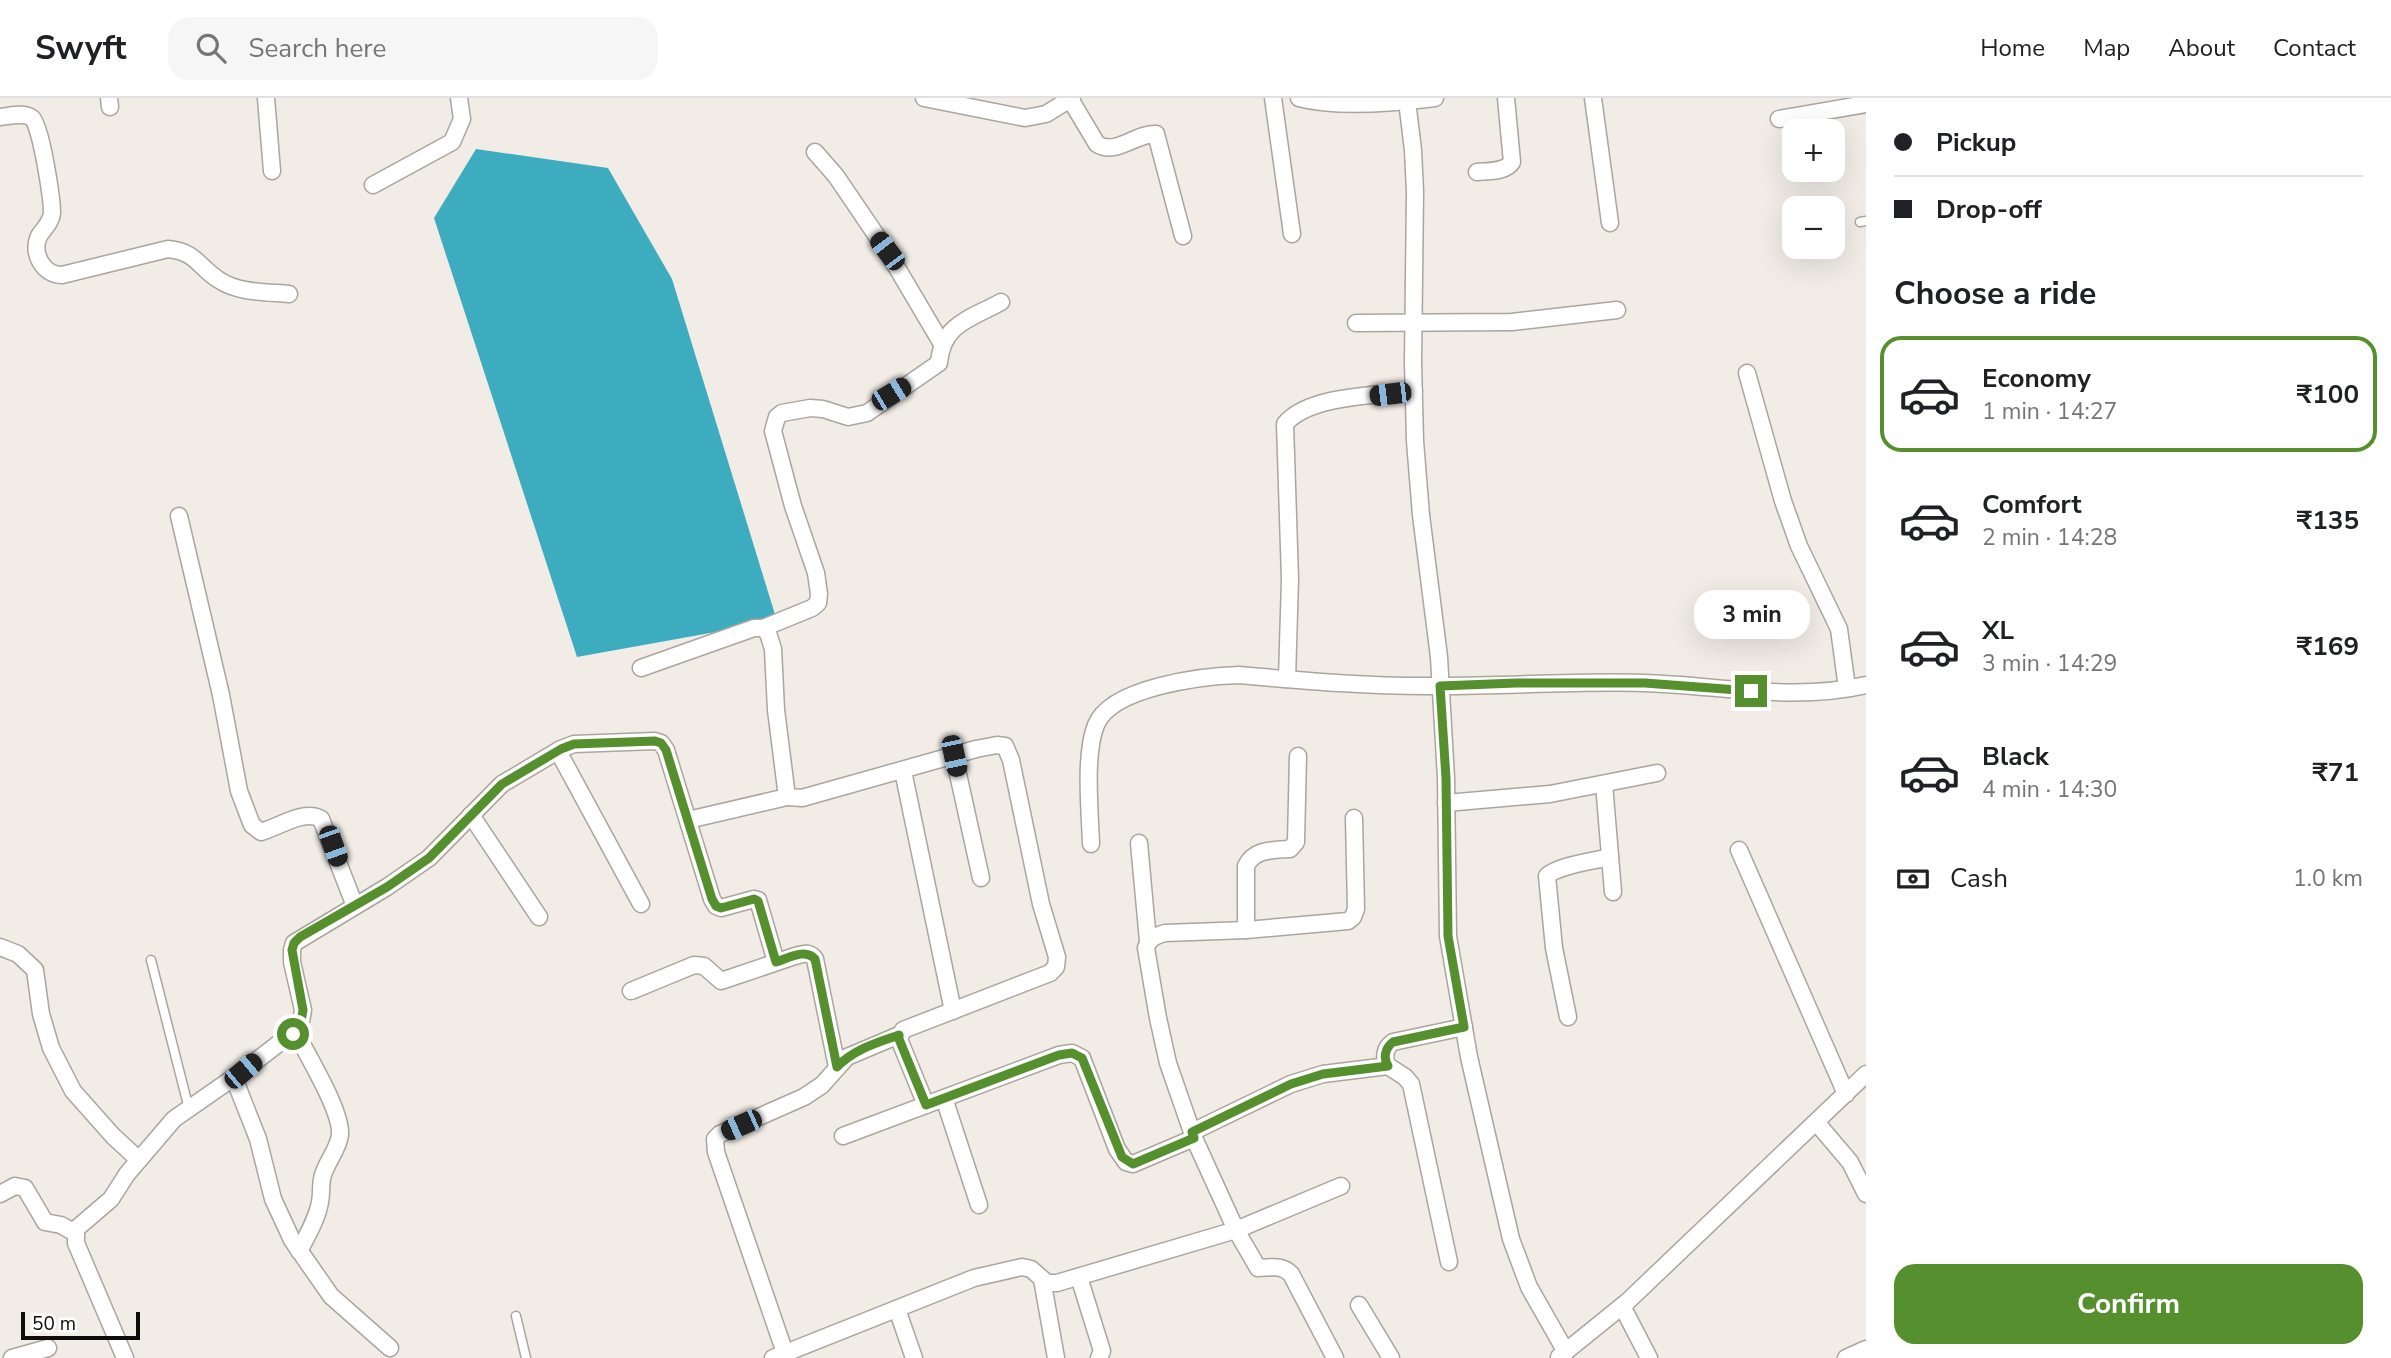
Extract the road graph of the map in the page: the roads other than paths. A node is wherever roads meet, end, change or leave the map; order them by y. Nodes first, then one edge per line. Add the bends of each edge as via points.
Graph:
1 (266, 98) edge
2 (459, 98) edge
3 (924, 98) edge
4 (1273, 98) edge
5 (1298, 98) edge
6 (1435, 98) edge
7 (1506, 98) edge
8 (1593, 98) edge
9 (1071, 99) edge
10 (1407, 102) junction
11 (1866, 104) edge
12 (0, 117) edge
13 (1779, 119) dead end
14 (816, 152) dead end
15 (272, 171) dead end
16 (1477, 173) dead end
17 (373, 186) dead end
18 (1611, 223) dead end
19 (1292, 234) dead end
20 (1183, 236) dead end
21 (289, 294) dead end
22 (1001, 302) dead end
23 (1617, 310) dead end
24 (1414, 322) junction
25 (1356, 323) dead end
26 (942, 344) junction
27 (1747, 373) dead end
28 (1414, 391) junction
29 (179, 516) dead end
30 (763, 628) junction
31 (641, 668) dead end
32 (1287, 679) junction
33 (1866, 685) edge
34 (1440, 686) junction
35 (1847, 688) junction
36 (558, 751) junction
37 (954, 756) junction
38 (1298, 756) dead end
39 (903, 771) junction
40 (1657, 773) dead end
41 (1604, 784) junction
42 (787, 797) junction
43 (1446, 803) junction
44 (471, 815) junction
45 (1354, 818) dead end
46 (688, 820) junction
47 (1139, 843) dead end
48 (1091, 844) dead end
49 (1739, 850) dead end
50 (1610, 858) junction
51 (981, 878) dead end
52 (1613, 892) dead end
53 (641, 904) dead end
54 (355, 906) junction
55 (539, 916) dead end
56 (1246, 930) junction
57 (1148, 941) junction
58 (0, 947) edge
59 (151, 960) dead end
60 (776, 962) junction
61 (631, 991) dead end
62 (953, 1011) junction
63 (1568, 1017) dead end
64 (1464, 1027) junction
65 (295, 1031) junction
66 (899, 1035) junction
67 (1388, 1066) junction
68 (837, 1067) junction
69 (1866, 1074) edge
70 (234, 1078) junction
71 (1846, 1094) junction
72 (944, 1098) junction
73 (926, 1105) junction
74 (189, 1109) junction
75 (1816, 1122) junction
76 (1193, 1135) junction
77 (843, 1136) dead end
78 (139, 1160) junction
79 (1341, 1186) dead end
80 (0, 1194) edge
81 (1866, 1194) edge
82 (979, 1205) dead end
83 (1236, 1230) junction
84 (75, 1233) junction
85 (299, 1251) junction
86 (1449, 1262) dead end
87 (1079, 1277) junction
88 (1042, 1279) junction
89 (1359, 1305) dead end
90 (1622, 1306) junction
91 (897, 1309) junction
92 (516, 1316) dead end
93 (48, 1348) dead end
94 (390, 1348) dead end
95 (1866, 1349) edge
96 (1562, 1355) edge
97 (779, 1356) edge
98 (12, 1358) edge
99 (125, 1358) edge
100 (526, 1358) edge
101 (914, 1358) edge
102 (1056, 1358) edge
103 (1098, 1358) edge
104 (1335, 1358) edge
105 (1391, 1358) edge
106 (1649, 1358) edge
107 (1846, 1358) edge

1 - 15 street
2 - 17 street via 462,119 452,142
3 - 9 street via 1024,118 1045,114
4 - 19 street
5 - 10 street via 1318,103
6 - 10 street
7 - 16 street via 1512,162 1503,169
8 - 18 street
9 - 20 street via 1097,144 1104,148 1156,134
10 - 24 street via 1415,192
11 - 13 street
12 - 21 street via 23,114 36,122 52,215 38,237 41,265 48,273 61,275 168,249 182,250 230,286
14 - 26 street via 887,251
22 - 26 street via 954,328
23 - 24 street via 1513,322
24 - 25 street
24 - 28 street
26 - 30 street via 933,370 867,413 848,417 810,408 777,417 773,431 819,594 812,608
27 - 35 street via 1799,546 1839,629
28 - 32 street via 1316,406 1300,411 1285,424 1290,556
28 - 34 street via 1421,515
29 - 54 street via 247,817 261,832 305,816 321,819
30 - 31 street
30 - 42 street via 773,649
32 - 34 street
32 - 48 street via 1209,676 1178,682 1144,690 1101,716 1092,741
33 - 35 street
34 - 35 street via 1611,682 1751,691
34 - 43 street
36 - 44 street via 502,784
36 - 46 street via 574,744 661,743
36 - 53 street
37 - 39 street
37 - 51 street
37 - 62 street via 1005,746 1057,957 1050,973
38 - 56 street via 1296,842 1290,849 1263,851 1248,860
39 - 42 street via 802,798
39 - 62 street
40 - 41 street
41 - 43 street
41 - 50 street
42 - 46 street
43 - 64 street via 1448,936
44 - 54 street via 429,858
44 - 55 street
45 - 56 street via 1353,917 1323,925
46 - 60 street via 716,906 758,901
47 - 57 street
49 - 71 street
50 - 52 street
50 - 63 street via 1561,869 1548,877 1554,948
54 - 65 street via 294,943 292,962 303,1010
56 - 57 street via 1165,933
57 - 76 street via 1157,1018
58 - 78 street via 18,954 35,970 51,1048 73,1091
59 - 74 lane
60 - 61 street via 721,981 704,966 695,965
60 - 68 street via 806,953 815,959
62 - 66 street
64 - 67 street via 1393,1042 1385,1057
64 - 96 street via 1511,1239
65 - 70 street
65 - 85 street via 336,1114 340,1135 323,1173 313,1223
66 - 68 street via 862,1049
66 - 73 street
67 - 76 street via 1323,1074 1291,1084
67 - 86 street via 1411,1084
68 - 97 street via 804,1097 715,1139
69 - 71 street
70 - 74 street
70 - 85 street via 258,1139 274,1199
71 - 75 street
72 - 73 street
72 - 76 street via 1072,1053 1082,1058 1126,1162 1133,1164
72 - 82 street
73 - 77 street
74 - 78 street via 174,1119
75 - 81 street via 1850,1162
75 - 90 street
76 - 83 street
78 - 84 street via 111,1199
79 - 83 street
80 - 84 street via 15,1186 24,1188 45,1222
83 - 87 street
83 - 104 street via 1258,1268 1279,1266 1291,1274
84 - 99 street
85 - 94 street via 331,1296
87 - 88 street via 1057,1283
87 - 103 street via 1102,1350
88 - 91 street via 1022,1267 974,1278
88 - 102 street
89 - 105 street
90 - 96 street
90 - 106 street
91 - 97 street
91 - 101 street
92 - 100 lane
93 - 98 street
95 - 107 street

